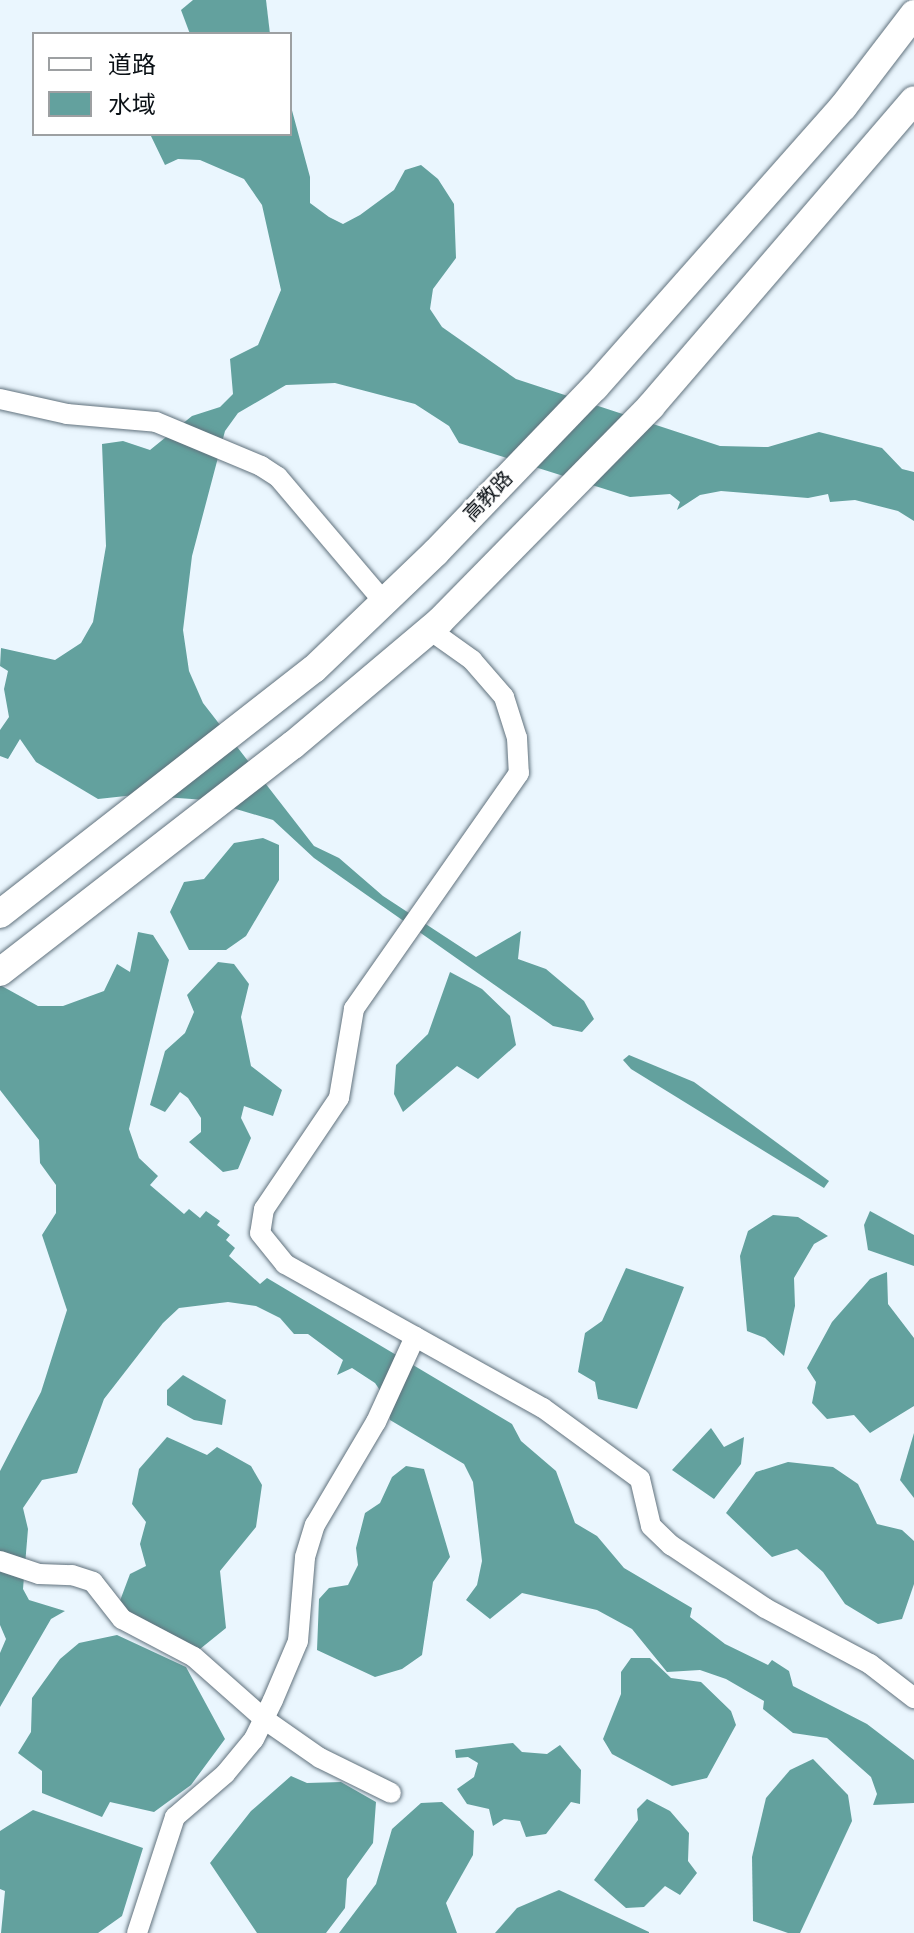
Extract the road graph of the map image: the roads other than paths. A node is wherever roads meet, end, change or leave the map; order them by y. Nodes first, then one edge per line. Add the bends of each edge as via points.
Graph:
1 (914, 14) edge
2 (914, 100) edge
3 (0, 399) edge
4 (384, 602) junction
5 (430, 630) junction
6 (0, 914) edge
7 (0, 972) edge
8 (415, 1337) junction
9 (0, 1561) edge
10 (914, 1698) edge
11 (264, 1719) junction
12 (391, 1793) dead end
13 (137, 1933) edge

1 - 4 main road, 高教路 via 843,107 595,387
2 - 5 main road via 651,406
3 - 4 street via 67,414 156,422 243,457 278,477
4 - 6 main road, 高教路 via 314,669
5 - 7 main road via 293,745
5 - 8 street via 472,660 504,697 517,738 519,773 354,1009 339,1098 264,1209 260,1233 285,1264
8 - 10 street via 543,1408 640,1479 651,1526 671,1545 765,1608 870,1664
8 - 11 street via 376,1422 315,1525 305,1557 298,1641
9 - 11 street via 39,1574 93,1582 122,1619 194,1657
11 - 12 street via 320,1758
11 - 13 street via 225,1774 175,1817

